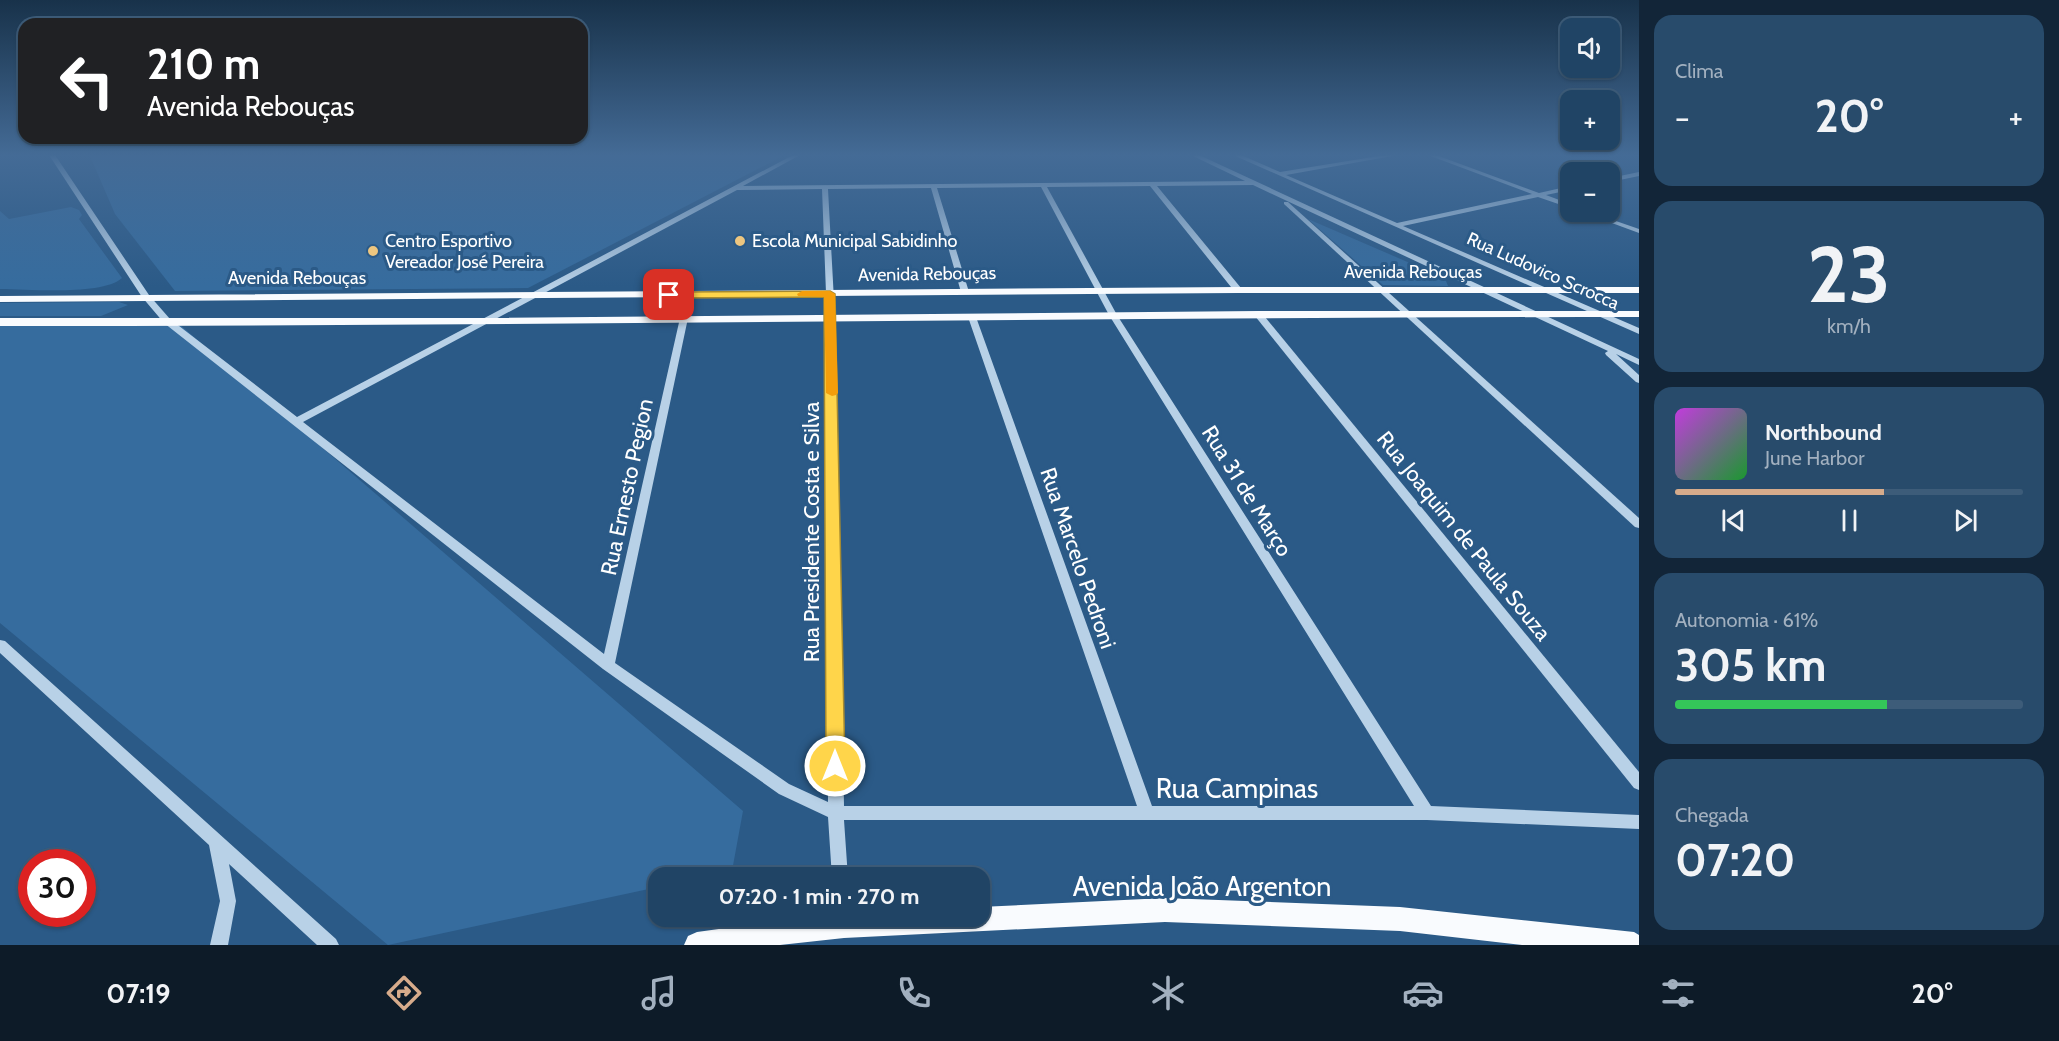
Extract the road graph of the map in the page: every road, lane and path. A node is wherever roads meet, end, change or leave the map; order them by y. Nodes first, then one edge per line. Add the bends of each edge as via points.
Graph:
1 (81, 199) edge
2 (715, 199) edge
3 (826, 199) edge
4 (938, 199) edge
5 (1051, 199) edge
6 (1164, 199) edge
7 (1283, 199) edge
8 (1287, 199) edge
9 (1337, 199) edge
10 (1519, 199) edge
11 (1613, 222) edge
12 (1396, 225) junction
13 (1639, 231) edge
14 (1238, 290) junction
15 (1483, 290) junction
16 (1545, 290) junction
17 (1639, 290) edge
18 (1100, 291) junction
19 (1384, 291) junction
20 (965, 292) junction
21 (830, 294) junction
22 (531, 296) junction
23 (146, 297) junction
24 (0, 299) edge
25 (1258, 314) junction
26 (1410, 314) junction
27 (1535, 314) junction
28 (1600, 314) junction
29 (1639, 314) edge
30 (1113, 315) junction
31 (972, 317) junction
32 (684, 318) junction
33 (831, 319) junction
34 (167, 321) junction
35 (0, 322) edge
36 (480, 322) junction
37 (1639, 331) edge
38 (1600, 345) junction
39 (1639, 362) edge
40 (1639, 380) edge
41 (295, 422) junction
42 (1639, 524) edge
43 (0, 645) edge
44 (608, 665) junction
45 (1639, 783) edge
46 (836, 813) junction
47 (1147, 813) junction
48 (1427, 813) junction
49 (1639, 822) edge
50 (216, 839) junction
51 (839, 867) edge
52 (990, 916) edge
53 (811, 927) edge
54 (219, 945) edge
55 (330, 945) edge
56 (697, 945) edge
57 (1634, 945) edge

1 - 23 street
2 - 22 street
3 - 21 street, Rua Presidente Costa e Silva
4 - 20 street
5 - 18 street, Rua 31 de Março
6 - 14 street
7 - 19 street
8 - 15 street, Rua Ludovico Scrocca
9 - 12 street, Rua Ludovico Scrocca
10 - 12 street
11 - 13 street
12 - 16 street, Rua Ludovico Scrocca
14 - 18 main road, Avenida Rebouças
14 - 19 main road, Avenida Rebouças
15 - 16 main road, Avenida Rebouças
15 - 19 main road, Avenida Rebouças
15 - 27 street, Rua Ludovico Scrocca
16 - 17 main road, Avenida Rebouças
16 - 28 street, Rua Ludovico Scrocca
18 - 20 main road, Avenida Rebouças
18 - 30 street, Rua 31 de Março
19 - 26 street
20 - 21 main road, Avenida Rebouças
21 - 22 main road, Avenida Rebouças
21 - 33 street, Rua Presidente Costa e Silva
22 - 23 main road, Avenida Rebouças
22 - 36 street
23 - 24 main road, Avenida Rebouças
23 - 34 street
25 - 26 main road, Avenida Rebouças
25 - 30 main road, Avenida Rebouças
25 - 45 street, Rua Joaquim de Paula Souza
26 - 27 main road, Avenida Rebouças
26 - 42 street
27 - 28 main road, Avenida Rebouças
27 - 38 street, Rua Ludovico Scrocca
28 - 29 main road, Avenida Rebouças
28 - 37 street, Rua Ludovico Scrocca
30 - 31 main road, Avenida Rebouças
30 - 48 street, Rua 31 de Março
31 - 33 main road, Avenida Rebouças
31 - 47 street, Rua Marcelo Pedroni
32 - 33 main road, Avenida Rebouças
32 - 36 main road, Avenida Rebouças
32 - 44 street, Rua Ernesto Pegion
33 - 46 street, Rua Presidente Costa e Silva
34 - 35 main road, Avenida Rebouças
34 - 36 main road, Avenida Rebouças
34 - 41 street
36 - 41 street
38 - 39 street, Rua Ludovico Scrocca
38 - 40 street
41 - 44 street
43 - 50 street
44 - 46 street via 784,789
46 - 47 street, Rua Campinas
46 - 51 street, Rua Presidente Costa e Silva
47 - 48 street, Rua Campinas
48 - 49 street, Rua Campinas
50 - 54 street via 228,901
50 - 55 street
52 - 57 main road, Avenida João Argenton via 1165,910 1400,919
53 - 56 main road, Avenida João Argenton

